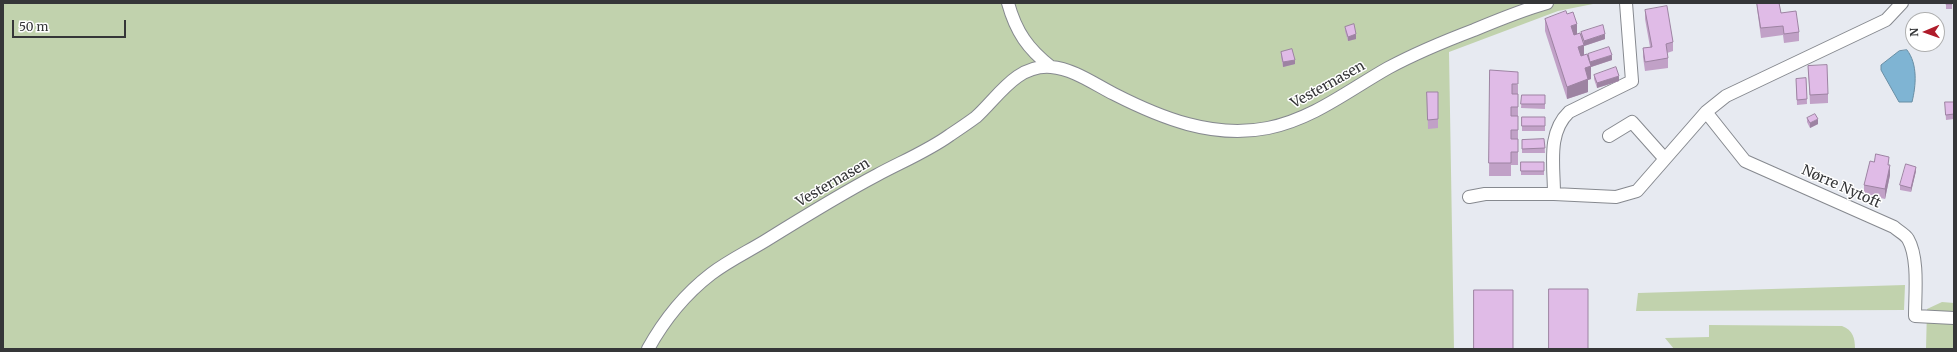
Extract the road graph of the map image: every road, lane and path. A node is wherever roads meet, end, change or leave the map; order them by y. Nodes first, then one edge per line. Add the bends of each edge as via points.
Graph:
1 (1008, 3) edge
2 (1548, 3) edge
3 (1626, 3) edge
4 (1902, 3) edge
5 (1051, 67) junction
6 (1706, 112) junction
7 (1609, 136) dead end
8 (1665, 159) junction
9 (1554, 194) junction
10 (1469, 197) dead end
11 (1954, 318) edge
12 (648, 349) edge

1 - 5 street, Vesternasen via 1020,35 1033,52
2 - 5 street, Vesternasen via 1433,46 1388,68 1300,119 1256,130 1238,132 1185,125 1129,102 1075,73
3 - 9 street via 1632,81 1569,112 1561,119 1553,141
4 - 6 street via 1886,20 1726,96
5 - 12 street, Vesternasen via 1032,69 1019,75 975,117 947,138 826,203 713,272 673,311
6 - 8 street
6 - 11 street, Nørre Nytoft via 1745,161 1894,227 1908,238 1914,267 1915,316
7 - 8 street via 1632,122
8 - 9 street via 1637,191 1616,197
9 - 10 street via 1485,194

